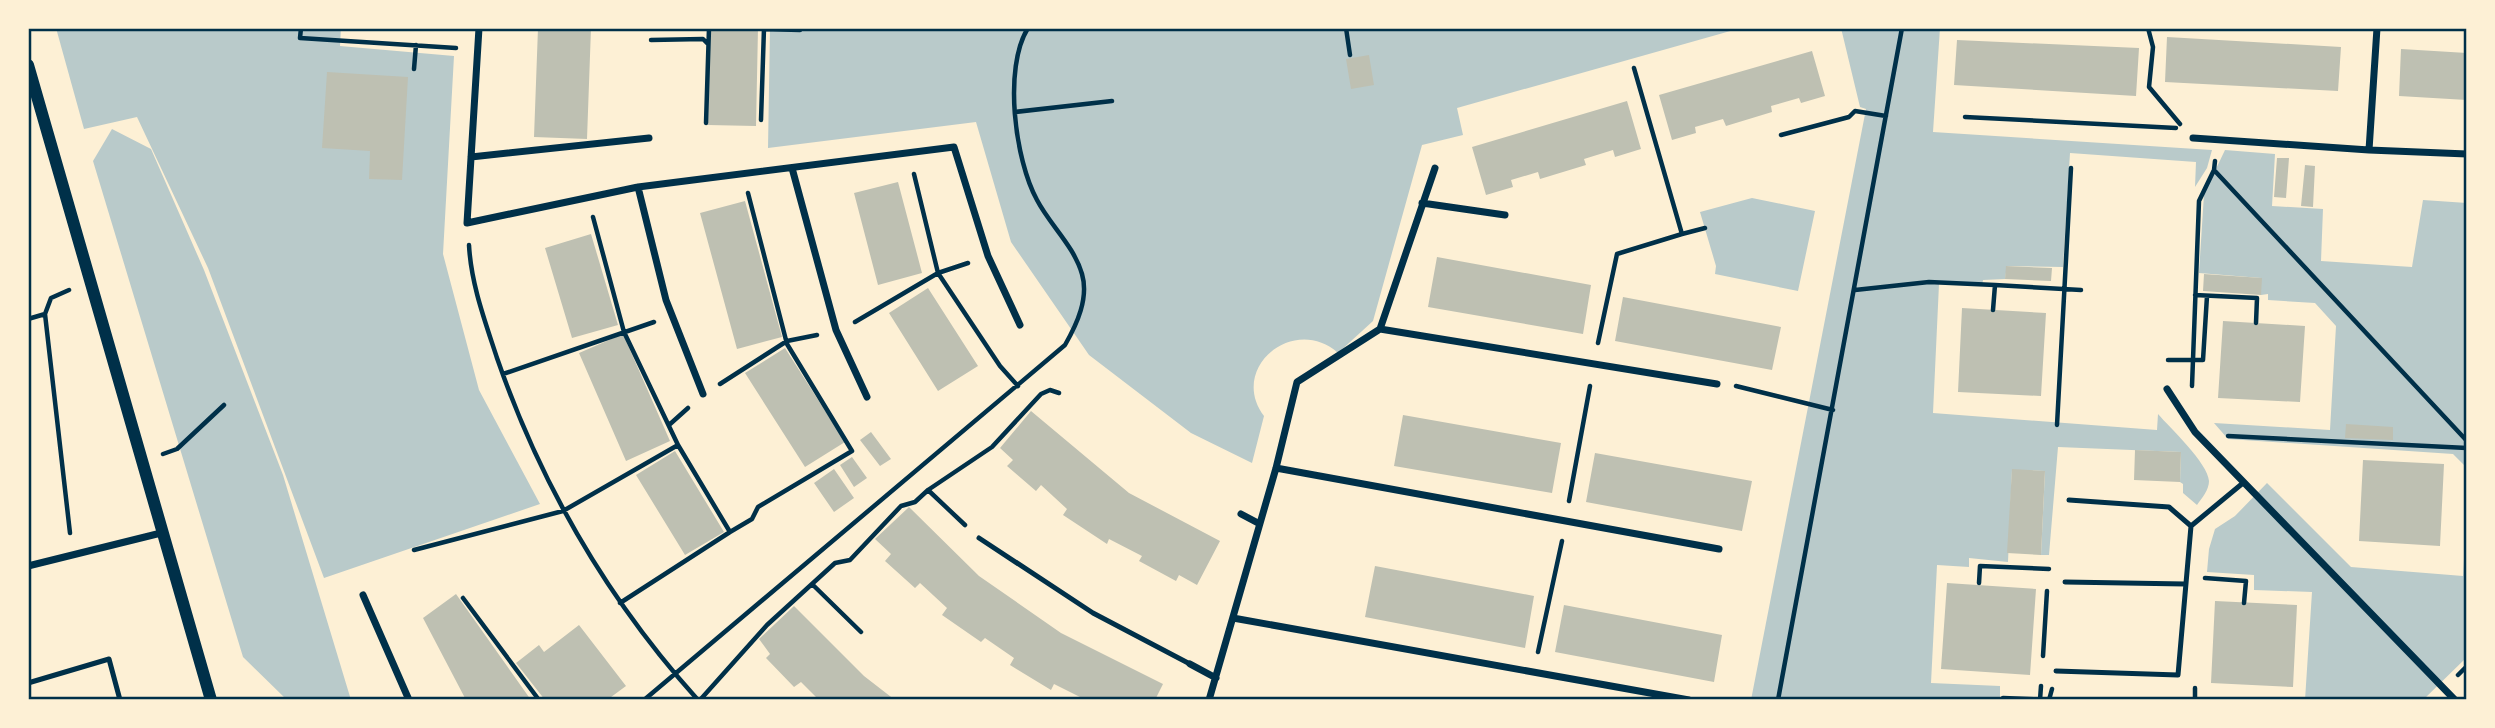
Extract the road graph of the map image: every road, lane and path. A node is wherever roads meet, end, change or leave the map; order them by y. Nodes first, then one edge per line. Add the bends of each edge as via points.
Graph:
1 (301, 28) edge
2 (479, 28) edge
3 (709, 28) edge
4 (764, 28) edge
5 (1028, 28) edge
6 (1346, 28) edge
7 (1902, 28) edge
8 (2148, 28) edge
9 (2377, 28) edge
10 (800, 30) dead end
11 (651, 40) dead end
12 (416, 45) junction
13 (709, 45) junction
14 (477, 50) junction
15 (1350, 55) dead end
16 (28, 65) edge
17 (1634, 68) dead end
18 (414, 69) dead end
19 (1112, 101) dead end
20 (1015, 112) junction
21 (1886, 116) junction
22 (1965, 117) dead end
23 (761, 120) dead end
24 (706, 123) dead end
25 (1781, 135) dead end
26 (649, 138) dead end
27 (2193, 138) dead end
28 (2218, 140) junction
29 (2369, 150) junction
30 (909, 153) junction
31 (2467, 154) edge
32 (471, 157) junction
33 (792, 168) junction
34 (1435, 168) dead end
35 (2071, 168) dead end
36 (2214, 170) junction
37 (743, 174) junction
38 (638, 187) junction
39 (588, 198) junction
40 (1422, 203) junction
41 (1505, 215) dead end
42 (467, 223) junction
43 (1705, 228) dead end
44 (1682, 234) junction
45 (988, 256) junction
46 (938, 273) junction
47 (89, 281) junction
48 (1995, 285) junction
49 (2064, 289) junction
50 (2081, 289) dead end
51 (1855, 290) junction
52 (2195, 295) junction
53 (2207, 296) junction
54 (1993, 310) dead end
55 (45, 314) junction
56 (672, 315) junction
57 (28, 319) edge
58 (2256, 323) dead end
59 (1020, 325) dead end
60 (1380, 329) junction
61 (836, 330) junction
62 (624, 332) junction
63 (787, 341) junction
64 (2168, 360) dead end
65 (2192, 360) junction
66 (1594, 364) junction
67 (503, 374) junction
68 (724, 381) dead end
69 (1717, 384) joint
70 (1018, 386) junction
71 (2167, 389) dead end
72 (2194, 392) dead end
73 (1059, 393) dead end
74 (703, 394) dead end
75 (867, 397) dead end
76 (224, 405) dead end
77 (1833, 410) junction
78 (2057, 425) dead end
79 (2225, 436) dead end
80 (2467, 441) edge
81 (678, 444) junction
82 (2467, 447) edge
83 (141, 463) junction
84 (1276, 468) junction
85 (2243, 483) junction
86 (928, 490) junction
87 (2068, 500) dead end
88 (563, 511) junction
89 (1241, 514) dead end
90 (1566, 519) junction
91 (1258, 523) junction
92 (2191, 526) junction
93 (730, 532) junction
94 (161, 533) junction
95 (979, 538) joint
96 (1719, 549) dead end
97 (414, 550) dead end
98 (72, 556) junction
99 (28, 566) edge
100 (2048, 576) dead end
101 (2201, 578) dead end
102 (2065, 582) dead end
103 (1979, 583) dead end
104 (2048, 583) dead end
105 (2185, 584) junction
106 (813, 585) junction
107 (363, 594) dead end
108 (463, 598) dead end
109 (620, 603) junction
110 (2245, 603) dead end
111 (1233, 618) junction
112 (861, 632) dead end
113 (2043, 661) dead end
114 (1190, 664) joint
115 (2056, 671) joint
116 (1534, 672) junction
117 (2042, 673) dead end
118 (676, 675) junction
119 (1216, 678) junction
120 (28, 682) edge
121 (2003, 698) dead end
122 (120, 700) edge
123 (211, 700) edge
124 (409, 700) edge
125 (539, 700) edge
126 (644, 700) edge
127 (699, 700) edge
128 (1209, 700) edge
129 (1689, 700) edge
130 (1778, 700) edge
131 (2040, 700) edge
132 (2455, 700) edge

1 - 12 path via 300,38
2 - 14 street
3 - 13 path
4 - 10 path
4 - 23 path
5 - 20 path via 1013,87
6 - 15 path
7 - 21 path
8 - 22 path via 2153,47 2150,87 2184,128
9 - 29 street
11 - 13 path via 703,39
12 - 14 path
12 - 18 path
13 - 24 path
14 - 32 street
16 - 47 street
17 - 44 path
19 - 20 path
20 - 70 path via 1017,138 1036,198 1073,255 1082,275 1083,293 1079,321 1065,345
21 - 25 path via 1855,111 1849,117
21 - 51 path
26 - 32 street
27 - 28 street
28 - 29 street
28 - 36 path
29 - 31 street
30 - 33 street
30 - 45 street via 954,147
30 - 46 path
32 - 42 street
33 - 37 street
33 - 61 street
34 - 40 street
35 - 49 path
36 - 52 path via 2199,201
36 - 80 path
37 - 38 street
37 - 63 path
38 - 39 street
38 - 56 street
39 - 42 street
39 - 62 path
40 - 41 street
40 - 60 street
42 - 67 path via 470,266
43 - 44 path
44 - 66 path via 1617,254
45 - 46 path
45 - 59 street
46 - 61 path
46 - 70 path
47 - 55 path via 51,298
47 - 83 street
48 - 49 path
48 - 51 path via 1928,282
48 - 54 path
49 - 50 path
49 - 78 path
51 - 77 path
52 - 53 path
52 - 65 path
53 - 58 path via 2257,298
53 - 65 path via 2203,360
55 - 57 path
55 - 98 path
56 - 62 path
56 - 74 street
60 - 66 street
60 - 84 street via 1297,382
61 - 63 path
61 - 75 street
62 - 67 path
62 - 81 path
63 - 68 path
63 - 93 path via 852,452 758,507 752,519
64 - 65 path
65 - 72 path
66 - 69 street
66 - 90 path
67 - 88 path
69 - 77 path
70 - 118 path
71 - 85 street via 2195,432
73 - 86 path via 1041,394 992,447
76 - 83 path via 177,449
77 - 130 path
79 - 82 path
81 - 88 path
81 - 93 path
83 - 94 street
84 - 90 street
84 - 91 street
85 - 92 lane
85 - 132 street
86 - 95 path
86 - 106 path via 915,502 901,506 850,560 835,563
87 - 92 lane via 2169,507
88 - 97 path
88 - 109 path
89 - 91 street
90 - 96 street
90 - 116 path
91 - 111 street
92 - 105 lane
93 - 109 path
94 - 98 street
94 - 123 street
95 - 114 lane via 1093,613
98 - 99 street
100 - 103 path via 2049,568 1980,566
101 - 110 path via 2246,581
102 - 105 lane
104 - 113 path
105 - 115 lane via 2178,675
106 - 112 path
106 - 127 path via 767,625
107 - 124 street
108 - 125 path
109 - 118 path
111 - 116 street
111 - 119 street
114 - 119 street
115 - 131 path via 2049,700
116 - 129 street
117 - 131 path
118 - 126 path
118 - 127 path
119 - 128 street
120 - 122 lane via 109,659
121 - 131 path

